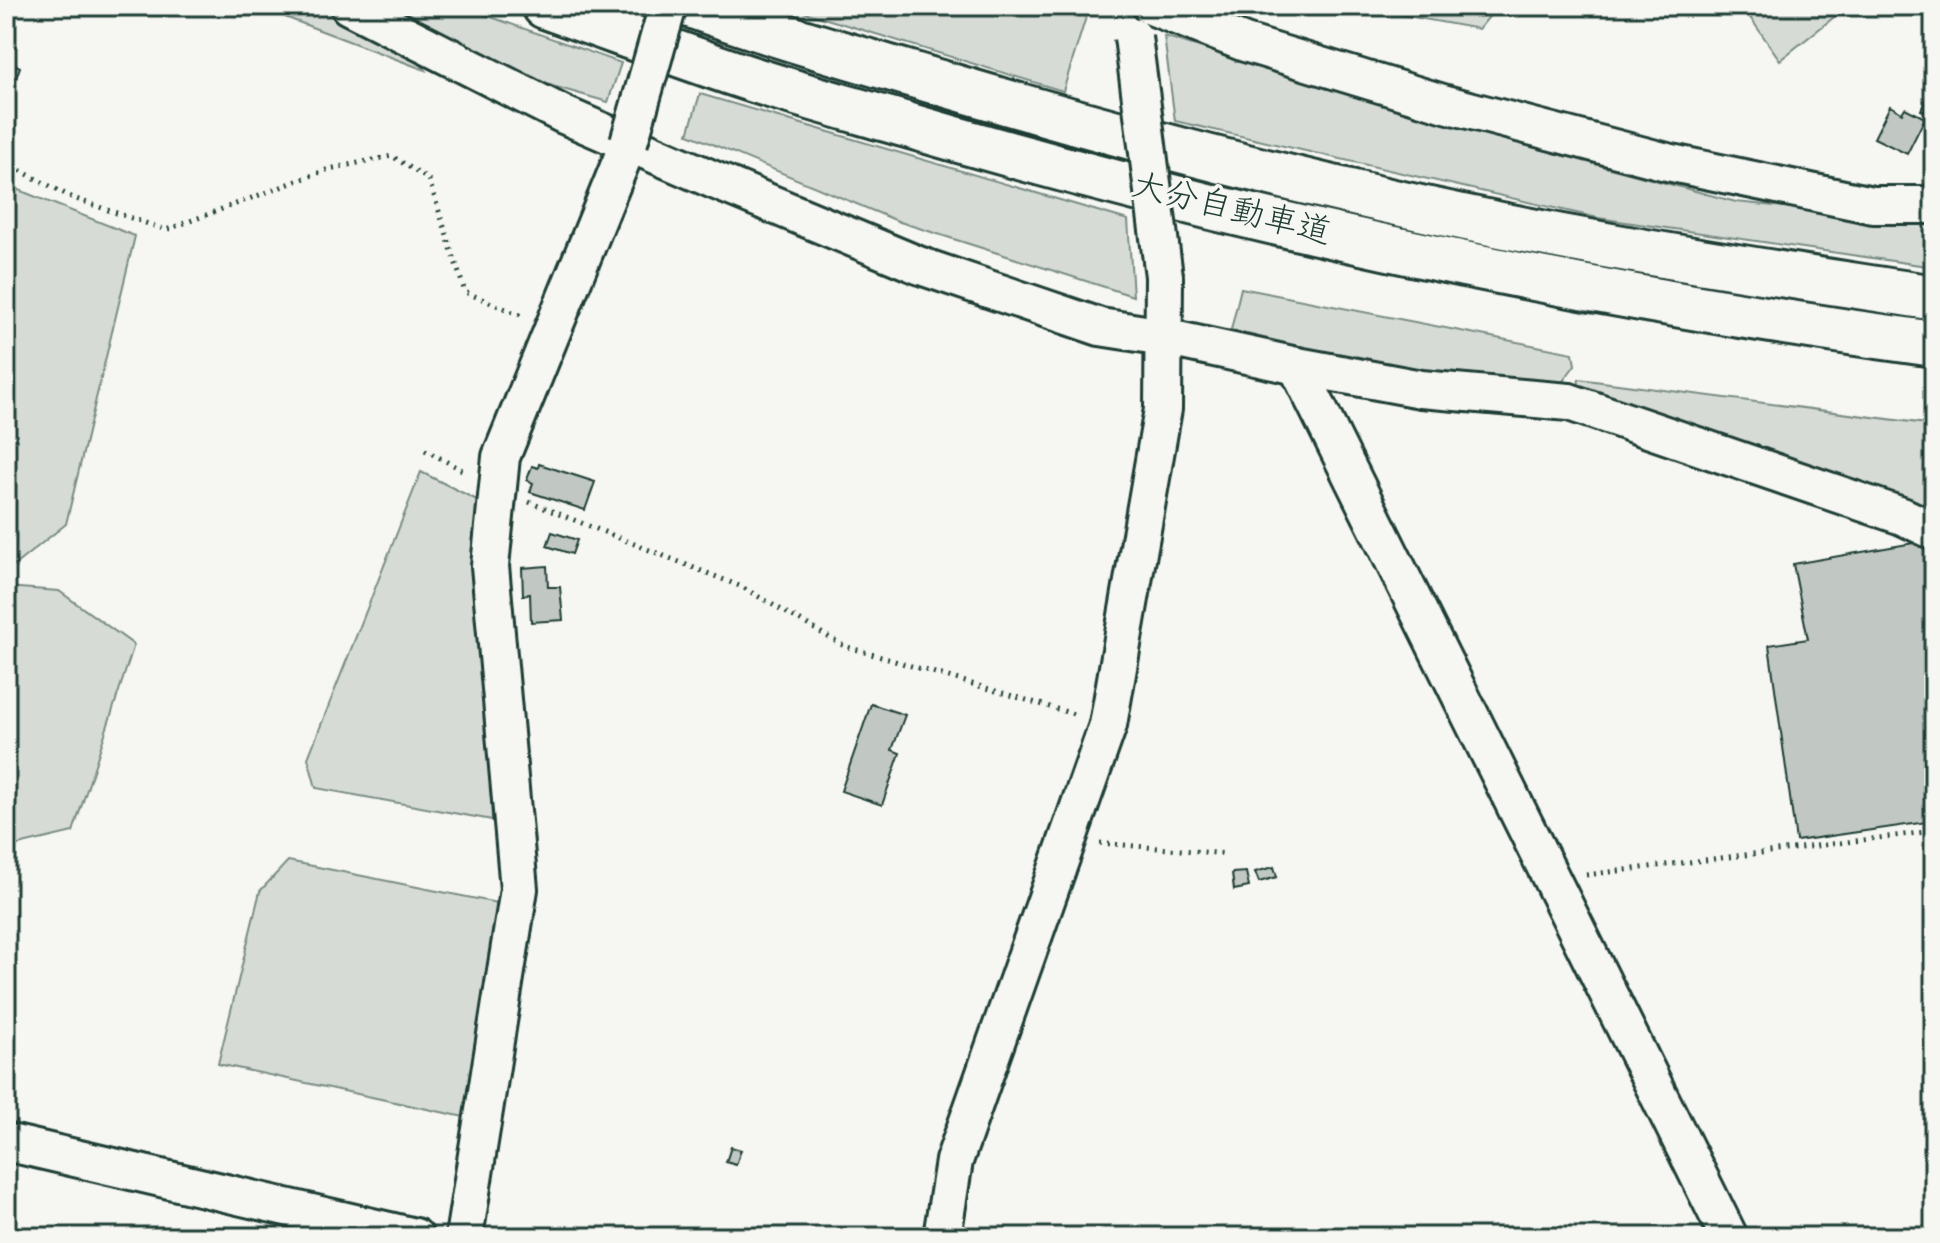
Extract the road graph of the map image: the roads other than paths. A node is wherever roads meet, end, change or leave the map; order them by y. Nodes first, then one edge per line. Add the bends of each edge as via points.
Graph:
1 (349, 6) edge
2 (545, 6) edge
3 (668, 6) edge
4 (693, 6) edge
5 (1151, 6) edge
6 (1131, 22) edge
7 (629, 142) junction
8 (1934, 205) edge
9 (1934, 298) edge
10 (1164, 337) junction
11 (1934, 344) edge
12 (1297, 366) junction
13 (1934, 531) edge
14 (6, 1142) edge
15 (948, 1228) edge
16 (415, 1237) edge
17 (464, 1237) edge
18 (1729, 1237) edge

1 - 7 street via 564,115
2 - 11 highway, 大分自動車道 via 742,76 1228,213 1606,293
3 - 7 street, bridge
4 - 9 highway, 大分自動車道 via 1007,103 1237,165 1610,246
5 - 8 street via 1245,43 1446,104 1667,162 1873,205
6 - 10 street, bridge via 1164,276
7 - 10 street via 918,265 1100,327
7 - 17 street via 501,457 490,566 519,889
10 - 12 street
10 - 15 street via 1163,409 1108,725 954,1161
12 - 13 street via 1421,389 1569,402
12 - 18 street
14 - 16 street

